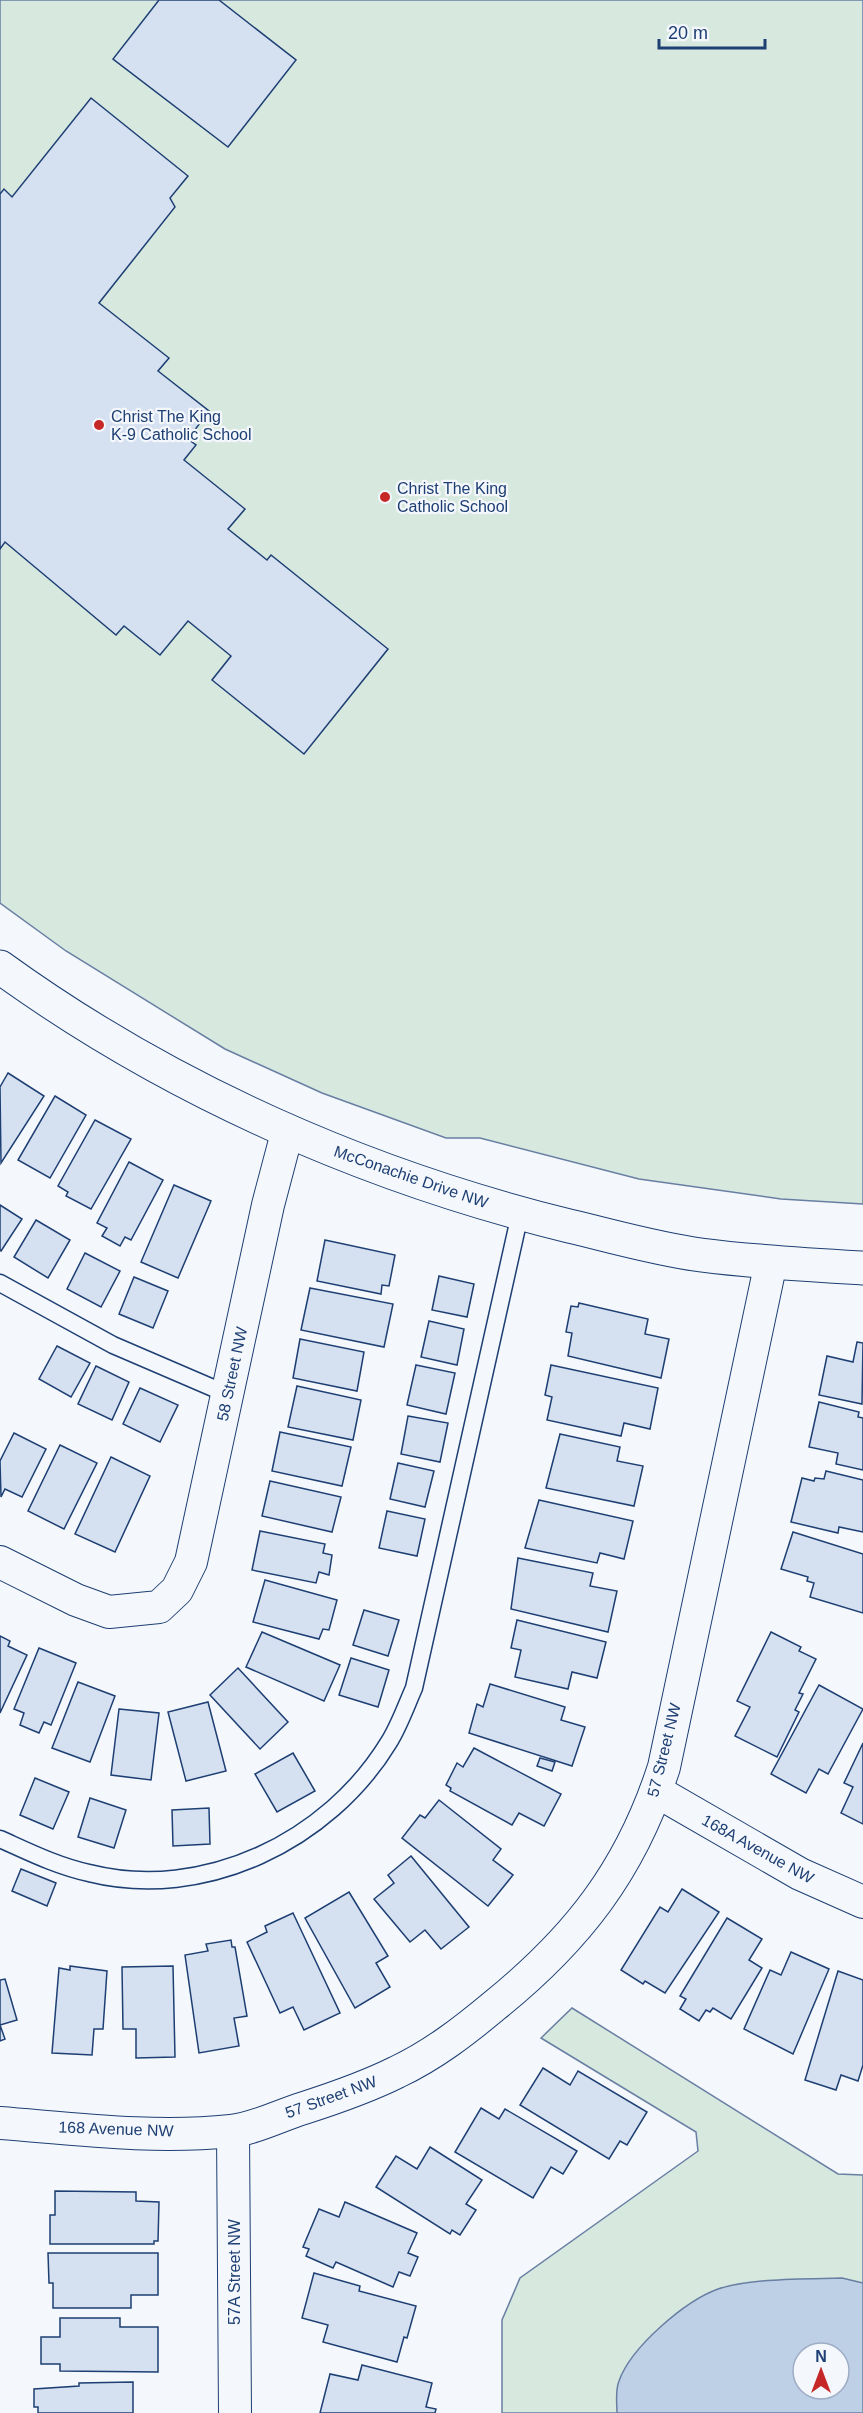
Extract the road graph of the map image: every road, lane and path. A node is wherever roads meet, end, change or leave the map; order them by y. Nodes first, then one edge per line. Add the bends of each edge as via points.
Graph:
1 (0, 967) edge
2 (287, 1132) junction
3 (520, 1214) junction
4 (771, 1262) junction
5 (863, 1268) edge
6 (0, 1283) edge
7 (227, 1394) junction
8 (0, 1562) edge
9 (656, 1791) junction
10 (0, 1839) edge
11 (863, 1902) edge
12 (0, 2123) edge
13 (233, 2131) junction
14 (235, 2413) edge

1 - 2 street, McConachie Drive NW via 47,1001 148,1060
2 - 3 street, McConachie Drive NW via 436,1189
2 - 7 street, 58 Street NW
3 - 4 street, McConachie Drive NW via 699,1254
3 - 10 lane via 414,1688 390,1742 358,1784 297,1837 260,1857 172,1878 127,1879 90,1874 48,1861
4 - 5 street, McConachie Drive NW
4 - 9 street, 57 Street NW
6 - 7 lane via 113,1345
7 - 8 street, 58 Street NW via 191,1562 177,1590 159,1607 109,1612
9 - 11 street, 168A Avenue NW via 790,1869
9 - 13 street, 57 Street NW via 621,1866 573,1934 544,1964 454,2039 398,2072 335,2098
12 - 13 street, 168 Avenue NW via 130,2132
13 - 14 street, 57A Street NW

